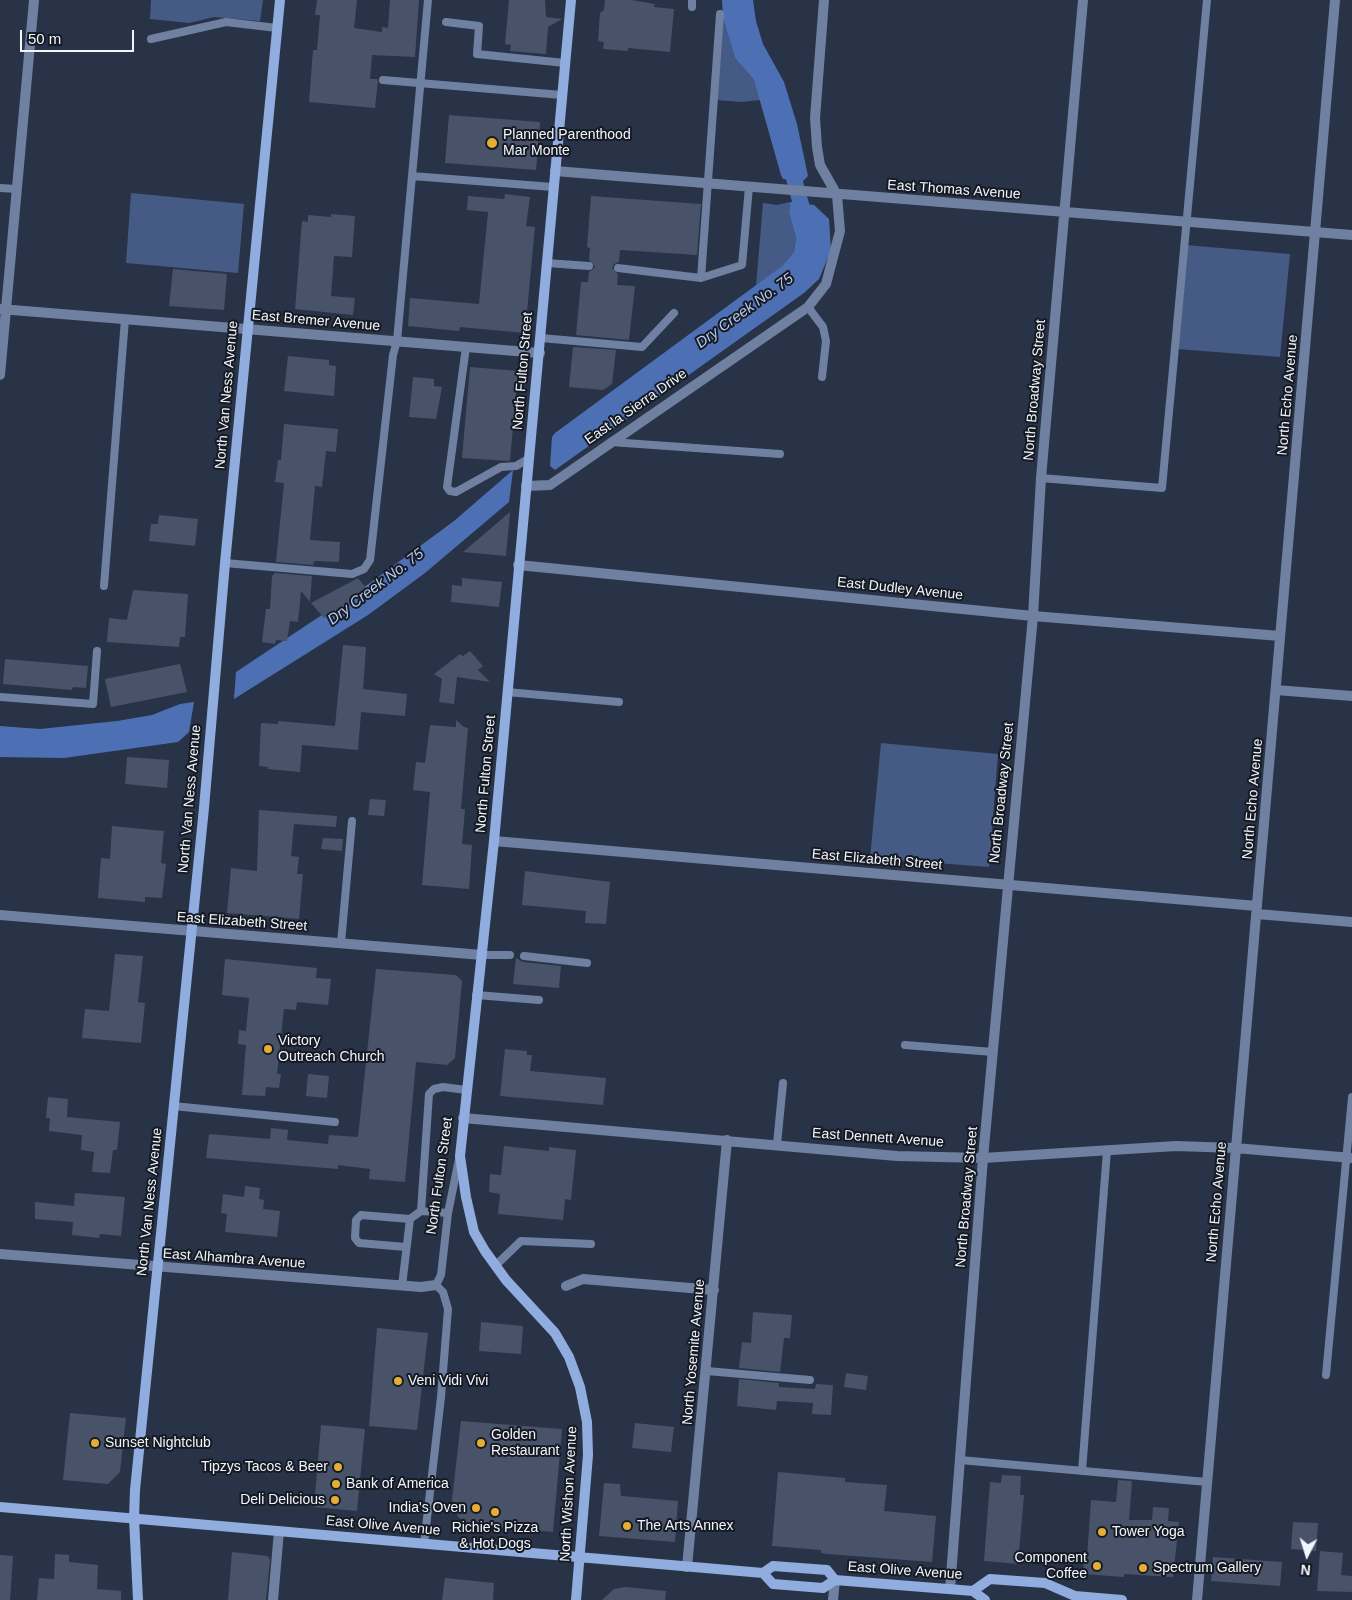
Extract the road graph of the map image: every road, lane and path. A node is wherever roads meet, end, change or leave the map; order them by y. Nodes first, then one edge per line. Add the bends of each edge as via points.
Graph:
1 (34, 0) edge
2 (280, 0) edge
3 (428, 0) edge
4 (571, 0) edge
5 (824, 0) edge
6 (1083, 0) edge
7 (1207, 0) edge
8 (1336, 0) edge
9 (720, 14) dead end
10 (446, 22) dead end
11 (277, 28) junction
12 (151, 39) dead end
13 (565, 63) junction
14 (383, 80) dead end
15 (420, 83) junction
16 (562, 95) junction
17 (555, 171) junction
18 (412, 176) junction
19 (707, 185) junction
20 (553, 187) junction
21 (749, 187) junction
22 (0, 188) edge
23 (17, 189) junction
24 (836, 195) junction
25 (1064, 213) junction
26 (1186, 222) junction
27 (1316, 232) junction
28 (1352, 235) edge
29 (546, 263) junction
30 (589, 266) dead end
31 (618, 268) dead end
32 (701, 278) junction
33 (808, 307) junction
34 (3, 309) edge
35 (674, 313) dead end
36 (125, 319) junction
37 (247, 329) junction
38 (541, 338) junction
39 (397, 341) junction
40 (466, 347) junction
41 (540, 353) junction
42 (0, 375) edge
43 (822, 378) dead end
44 (609, 442) junction
45 (780, 454) dead end
46 (528, 460) junction
47 (1041, 478) junction
48 (526, 484) junction
49 (225, 563) junction
50 (518, 565) junction
51 (104, 586) dead end
52 (1033, 616) junction
53 (1280, 636) junction
54 (97, 651) dead end
55 (1276, 690) junction
56 (507, 692) junction
57 (0, 696) edge
58 (1352, 696) edge
59 (619, 702) dead end
60 (352, 821) dead end
61 (494, 841) junction
62 (1007, 885) junction
63 (1257, 910) junction
64 (0, 915) edge
65 (1352, 922) edge
66 (191, 932) junction
67 (341, 943) junction
68 (482, 955) junction
69 (510, 955) dead end
70 (524, 956) dead end
71 (587, 963) dead end
72 (476, 995) junction
73 (539, 1000) dead end
74 (905, 1045) dead end
75 (992, 1052) junction
76 (783, 1083) dead end
77 (466, 1090) junction
78 (1352, 1097) edge
79 (174, 1106) junction
80 (463, 1118) junction
81 (335, 1122) dead end
82 (727, 1140) junction
83 (777, 1144) junction
84 (1235, 1148) junction
85 (1107, 1151) junction
86 (460, 1156) junction
87 (984, 1158) junction
88 (1349, 1158) edge
89 (422, 1211) junction
90 (448, 1213) junction
91 (410, 1219) junction
92 (591, 1244) dead end
93 (406, 1247) junction
94 (0, 1254) edge
95 (157, 1266) junction
96 (495, 1266) junction
97 (436, 1285) junction
98 (402, 1286) junction
99 (566, 1286) dead end
100 (714, 1290) junction
101 (707, 1371) junction
102 (1326, 1376) dead end
103 (810, 1380) dead end
104 (960, 1460) junction
105 (1082, 1471) junction
106 (1207, 1482) junction
107 (0, 1507) edge
108 (134, 1518) junction
109 (279, 1531) junction
110 (424, 1544) junction
111 (580, 1557) junction
112 (687, 1567) junction
113 (763, 1574) junction
114 (835, 1580) junction
115 (950, 1589) junction
116 (973, 1590) junction
117 (1075, 1598) edge
118 (138, 1600) edge
119 (273, 1600) edge
120 (576, 1600) edge
121 (833, 1600) edge
122 (985, 1600) edge
123 (1063, 1600) edge
124 (1122, 1600) edge
125 (1197, 1600) edge

1 - 23 street
2 - 11 main road, North Van Ness Avenue
3 - 15 lane
4 - 13 main road, North Fulton Street
5 - 24 street via 815,118 820,165
6 - 25 street, North Broadway Street
7 - 26 lane
8 - 27 street, North Echo Avenue
9 - 19 lane
10 - 13 lane via 479,26 477,54
11 - 12 lane via 226,22
11 - 37 main road, North Van Ness Avenue
13 - 16 main road, North Fulton Street
14 - 15 lane
15 - 16 lane
15 - 18 lane
16 - 17 main road, North Fulton Street
17 - 19 street, East Thomas Avenue
17 - 20 main road, North Fulton Street
18 - 20 lane
18 - 39 lane
19 - 21 street, East Thomas Avenue
19 - 32 lane
20 - 29 main road, North Fulton Street
21 - 24 street, East Thomas Avenue
21 - 32 lane via 742,266
22 - 23 lane
23 - 34 street
24 - 25 street, East Thomas Avenue
24 - 33 street, East la Sierra Drive via 840,231 837,249 826,284
25 - 26 street, East Thomas Avenue
25 - 47 street, North Broadway Street
26 - 27 street, East Thomas Avenue
26 - 47 lane via 1162,488
27 - 28 street, East Thomas Avenue
27 - 53 street, North Echo Avenue
29 - 30 lane
29 - 38 main road, North Fulton Street
31 - 32 lane
33 - 43 lane via 823,327 826,341
33 - 44 street, East la Sierra Drive
34 - 36 street, East Bremer Avenue
34 - 42 street
35 - 38 lane via 642,346
36 - 37 street, East Bremer Avenue
36 - 51 lane
37 - 39 street, East Bremer Avenue
37 - 49 main road, North Van Ness Avenue
38 - 41 main road, North Fulton Street
39 - 40 street, East Bremer Avenue
39 - 49 lane via 370,560 364,569 352,574
40 - 41 street, East Bremer Avenue
40 - 46 lane via 447,487 456,492 502,467 516,466
41 - 46 main road, North Fulton Street
44 - 45 lane
44 - 48 street, East la Sierra Drive via 550,485
46 - 48 main road, North Fulton Street
47 - 52 street, North Broadway Street
48 - 50 main road, North Fulton Street
49 - 66 main road, North Van Ness Avenue
50 - 52 street, East Dudley Avenue
50 - 56 main road, North Fulton Street
52 - 53 street, East Dudley Avenue
52 - 62 street, North Broadway Street
53 - 55 street, North Echo Avenue
54 - 57 lane via 93,704
55 - 58 street
55 - 63 street, North Echo Avenue
56 - 59 lane
56 - 61 main road, North Fulton Street
60 - 67 lane
61 - 62 street, East Elizabeth Street
61 - 68 main road, North Fulton Street
62 - 63 street, East Elizabeth Street
62 - 75 street, North Broadway Street
63 - 65 street, East Elizabeth Street
63 - 84 street, North Echo Avenue
64 - 66 street, East Elizabeth Street
66 - 67 street, East Elizabeth Street
66 - 79 main road, North Van Ness Avenue
67 - 68 street, East Elizabeth Street
68 - 69 lane
68 - 72 main road, North Fulton Street
70 - 71 lane
72 - 73 lane
72 - 77 main road, North Fulton Street
74 - 75 lane
75 - 87 street, North Broadway Street
76 - 83 lane
77 - 80 main road, North Fulton Street
77 - 89 lane via 443,1087 429,1094
78 - 88 lane
79 - 81 lane
79 - 95 main road, North Van Ness Avenue
80 - 82 street, East Dennett Avenue
80 - 86 main road, North Fulton Street
82 - 83 street, East Dennett Avenue
82 - 100 street, North Yosemite Avenue
83 - 87 street, East Dennett Avenue via 897,1156
84 - 85 street, East Dennett Avenue via 1176,1146
84 - 88 street, East Dennett Avenue
84 - 106 street, North Echo Avenue
85 - 87 street, East Dennett Avenue
85 - 105 lane
86 - 90 lane, North Fulton Street
86 - 96 main road, North Wishon Avenue via 474,1232
87 - 104 street, North Broadway Street
88 - 102 lane
89 - 90 lane
89 - 91 lane
90 - 97 lane, North Fulton Street via 441,1275
91 - 93 lane
91 - 93 lane via 361,1215 356,1220 355,1238 360,1243
92 - 96 lane via 521,1241
93 - 98 lane
94 - 95 street, East Alhambra Avenue
95 - 98 street, East Alhambra Avenue
95 - 108 main road, North Van Ness Avenue
96 - 111 main road, North Wishon Avenue via 555,1333 569,1358 585,1404 588,1438
97 - 98 street, East Alhambra Avenue
97 - 110 lane via 443,1292 448,1309
99 - 100 street via 583,1278
100 - 101 street, North Yosemite Avenue
101 - 103 lane
101 - 112 street, North Yosemite Avenue
104 - 105 lane
104 - 115 street, North Broadway Street
105 - 106 lane
106 - 125 street, North Echo Avenue
107 - 108 main road, East Olive Avenue
108 - 109 main road, East Olive Avenue
108 - 118 main road, North Van Ness Avenue
109 - 110 main road, East Olive Avenue
109 - 119 street
110 - 111 main road, East Olive Avenue
111 - 112 main road, East Olive Avenue
111 - 120 main road, North Wishon Avenue
112 - 113 main road, East Olive Avenue
113 - 114 main road, East Olive Avenue via 773,1584 823,1588
113 - 114 main road, East Olive Avenue via 773,1566 826,1570
114 - 115 main road, East Olive Avenue
114 - 121 street
115 - 116 main road, East Olive Avenue
116 - 117 main road, East Olive Avenue via 990,1579 1045,1583
116 - 122 main road, East Olive Avenue
117 - 123 main road, East Olive Avenue
117 - 124 main road, East Olive Avenue

